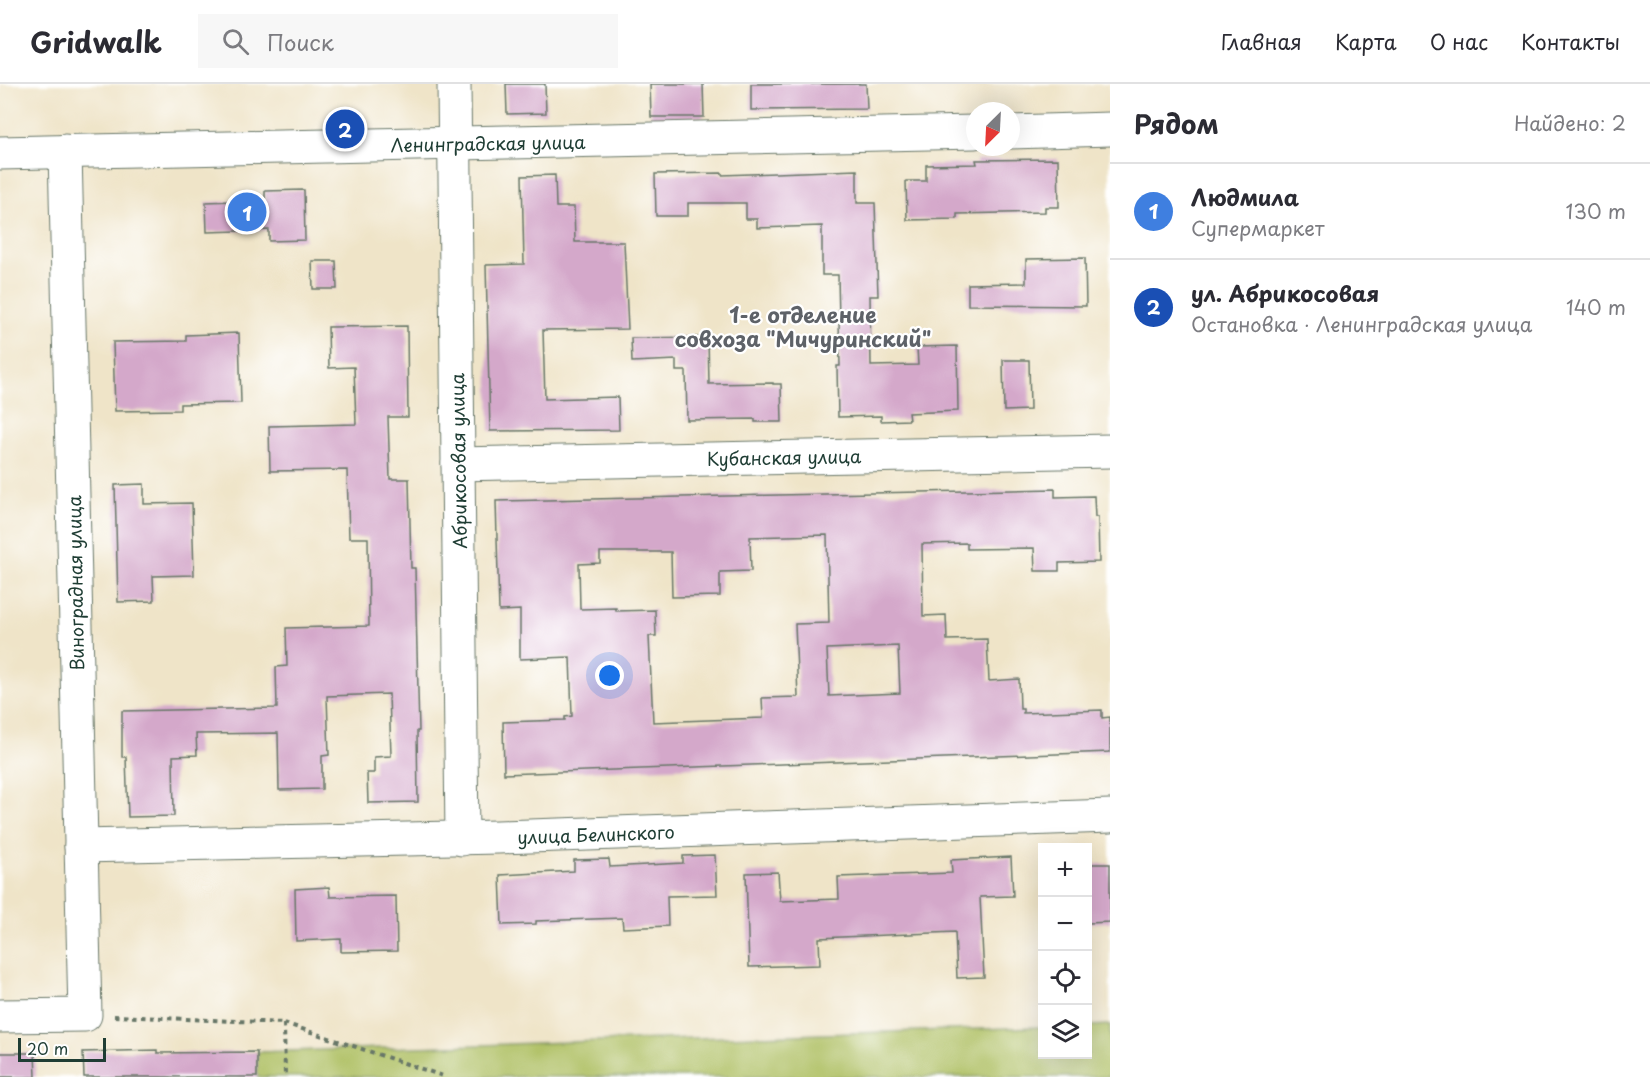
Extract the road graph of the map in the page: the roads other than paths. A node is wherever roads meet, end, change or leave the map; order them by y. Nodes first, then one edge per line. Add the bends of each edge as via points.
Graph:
1 (454, 84) edge
2 (1110, 129) edge
3 (966, 132) edge
4 (1020, 132) edge
5 (454, 143) junction
6 (65, 151) junction
7 (0, 153) edge
8 (1110, 451) edge
9 (458, 464) junction
10 (1110, 816) edge
11 (462, 838) junction
12 (81, 846) junction
13 (0, 1017) edge

1 - 5 street, Абрикосовая улица
2 - 4 street
3 - 5 street, Ленинградская улица
5 - 6 street, Ленинградская улица
5 - 9 street, Абрикосовая улица
6 - 7 street, Ленинградская улица
6 - 12 street, Виноградная улица
8 - 9 street, Кубанская улица
9 - 11 street, Абрикосовая улица
10 - 11 street, улица Белинского
11 - 12 street, улица Белинского
12 - 13 street, Виноградная улица via 85,1015

